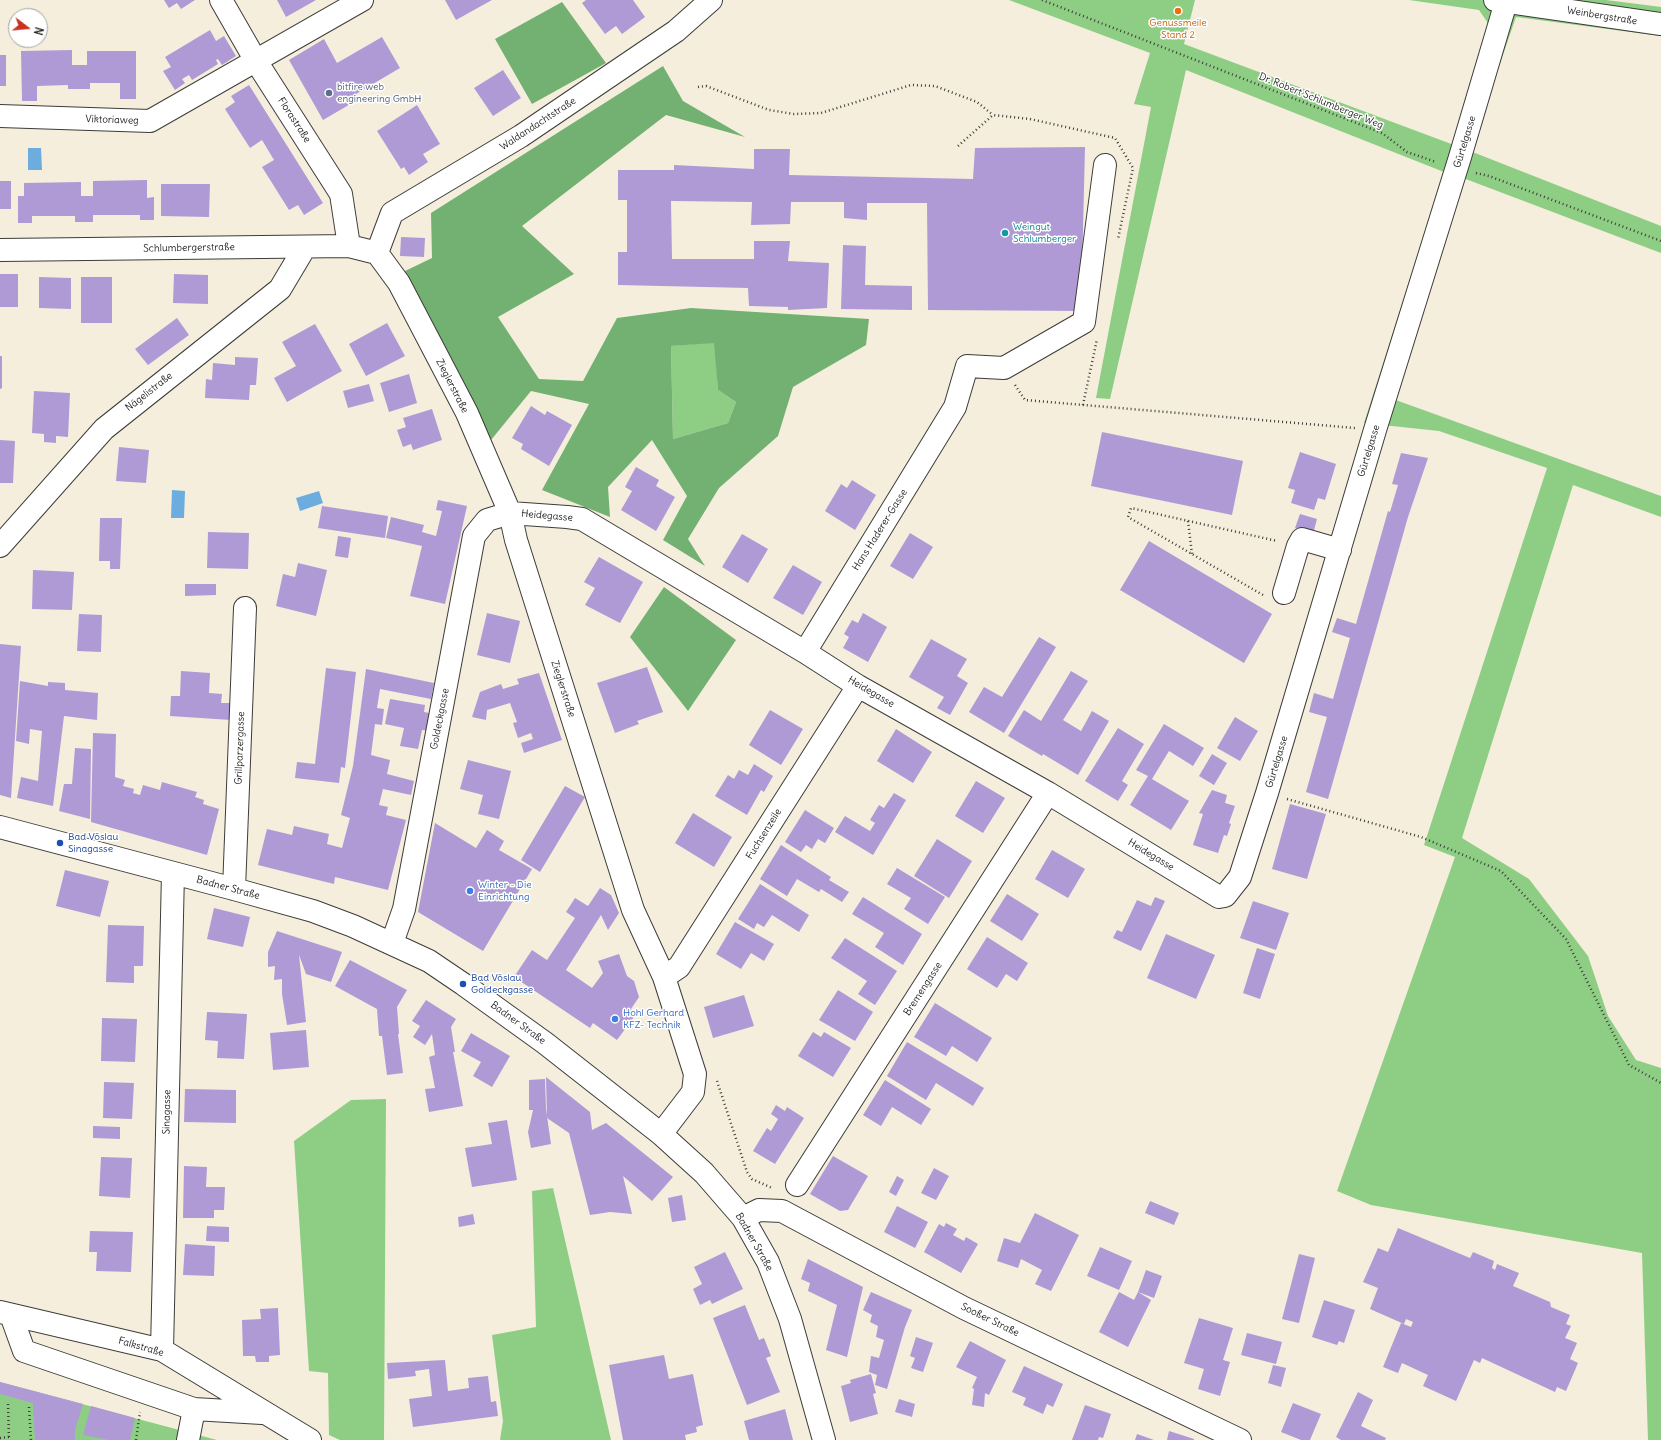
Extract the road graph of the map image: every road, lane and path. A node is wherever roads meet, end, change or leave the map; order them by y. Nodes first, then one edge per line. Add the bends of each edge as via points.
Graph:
1 (221, 0) edge
2 (362, 0) edge
3 (710, 0) edge
4 (1042, 0) edge
5 (1500, 1) edge
6 (1661, 24) edge
7 (256, 61) junction
8 (698, 86) dead end
9 (993, 115) dead end
10 (0, 116) edge
11 (1105, 165) dead end
12 (1457, 169) junction
13 (1661, 241) edge
14 (349, 246) junction
15 (305, 247) junction
16 (0, 250) edge
17 (377, 252) junction
18 (1004, 368) junction
19 (1375, 430) junction
20 (510, 513) junction
21 (1188, 521) junction
22 (0, 546) edge
23 (1298, 546) junction
24 (1340, 550) junction
25 (1192, 554) junction
26 (1274, 595) joint
27 (245, 608) dead end
28 (805, 652) junction
29 (858, 686) junction
30 (1048, 793) junction
31 (1267, 793) junction
32 (0, 826) edge
33 (172, 873) junction
34 (234, 889) junction
35 (1225, 896) joint
36 (392, 943) junction
37 (664, 977) junction
38 (695, 1074) junction
39 (1661, 1083) edge
40 (661, 1134) junction
41 (787, 1188) joint
42 (743, 1218) junction
43 (5, 1313) edge
44 (162, 1350) junction
45 (145, 1392) junction
46 (8, 1404) dead end
47 (30, 1407) dead end
48 (194, 1409) junction
49 (266, 1413) junction
50 (0, 1438) edge
51 (9, 1439) edge
52 (31, 1440) edge
53 (136, 1440) edge
54 (188, 1440) edge
55 (310, 1440) edge
56 (824, 1440) edge
57 (1240, 1440) edge

1 - 7 street, Florastraße
2 - 7 street, Viktoriaweg
3 - 17 street, Waldandachtstraße via 676,31 521,136 392,213
4 - 12 path, Dr. Robert Schlumberger Weg via 1382,133 1407,152
5 - 6 street, Weinbergstraße
5 - 12 street, Gürtelgasse
7 - 10 street, Viktoriaweg via 150,121
7 - 14 street, Florastraße via 341,194
8 - 9 path via 706,86 769,110 794,114 821,113 911,85 935,86 977,102
11 - 18 street via 1084,322
12 - 13 path, Dr. Robert Schlumberger Weg via 1490,176
12 - 19 street, Gürtelgasse
14 - 15 street, Schlumbergerstraße
14 - 17 street, Schlumbergerstraße
15 - 16 street, Schlumbergerstraße
15 - 22 street, Nägelistraße via 280,289 104,429
17 - 20 street, Zieglerstraße via 399,283 467,413
18 - 19 path via 1025,400
18 - 28 street, Hans Haderer-Gasse via 967,366 955,407
19 - 24 street, Gürtelgasse
20 - 28 street, Heidegasse via 582,519
20 - 36 street, Goldeckgasse via 487,520 474,536 404,909
20 - 37 street, Zieglerstraße via 516,540 633,910
21 - 23 path
21 - 25 path
21 - 25 path via 1131,508 1128,517
23 - 24 street via 1302,539
23 - 26 street
24 - 31 street, Gürtelgasse
25 - 26 path
27 - 34 street, Grillparzergasse
28 - 29 street, Heidegasse
29 - 30 street, Heidegasse
29 - 37 street, Fuchsenzeile via 679,968
30 - 35 street, Heidegasse via 1219,896
30 - 41 street, Bremengasse
31 - 35 street, Gürtelgasse via 1240,877
31 - 39 path via 1421,837 1501,871 1566,939 1629,1065
32 - 33 street, Badner Straße
33 - 34 street, Badner Straße
33 - 44 street, Sinagasse
34 - 36 street, Badner Straße via 312,911
36 - 40 street, Badner Straße via 429,961 463,984 545,1043
37 - 38 street, Zieglerstraße
38 - 40 street, Zieglerstraße via 692,1092
38 - 41 path via 713,1070 747,1172 752,1180
40 - 42 street, Badner Straße via 704,1173
42 - 56 street, Badner Straße via 768,1262 790,1319
42 - 57 street, Sooßer Straße via 759,1210 782,1211 964,1308
43 - 44 street, Falkstraße
43 - 45 street via 24,1351
44 - 49 street, Falkstraße
45 - 48 street
45 - 53 path
46 - 51 path
47 - 52 path
48 - 49 street
48 - 54 street
49 - 55 street, Falkstraße
50 - 51 path

